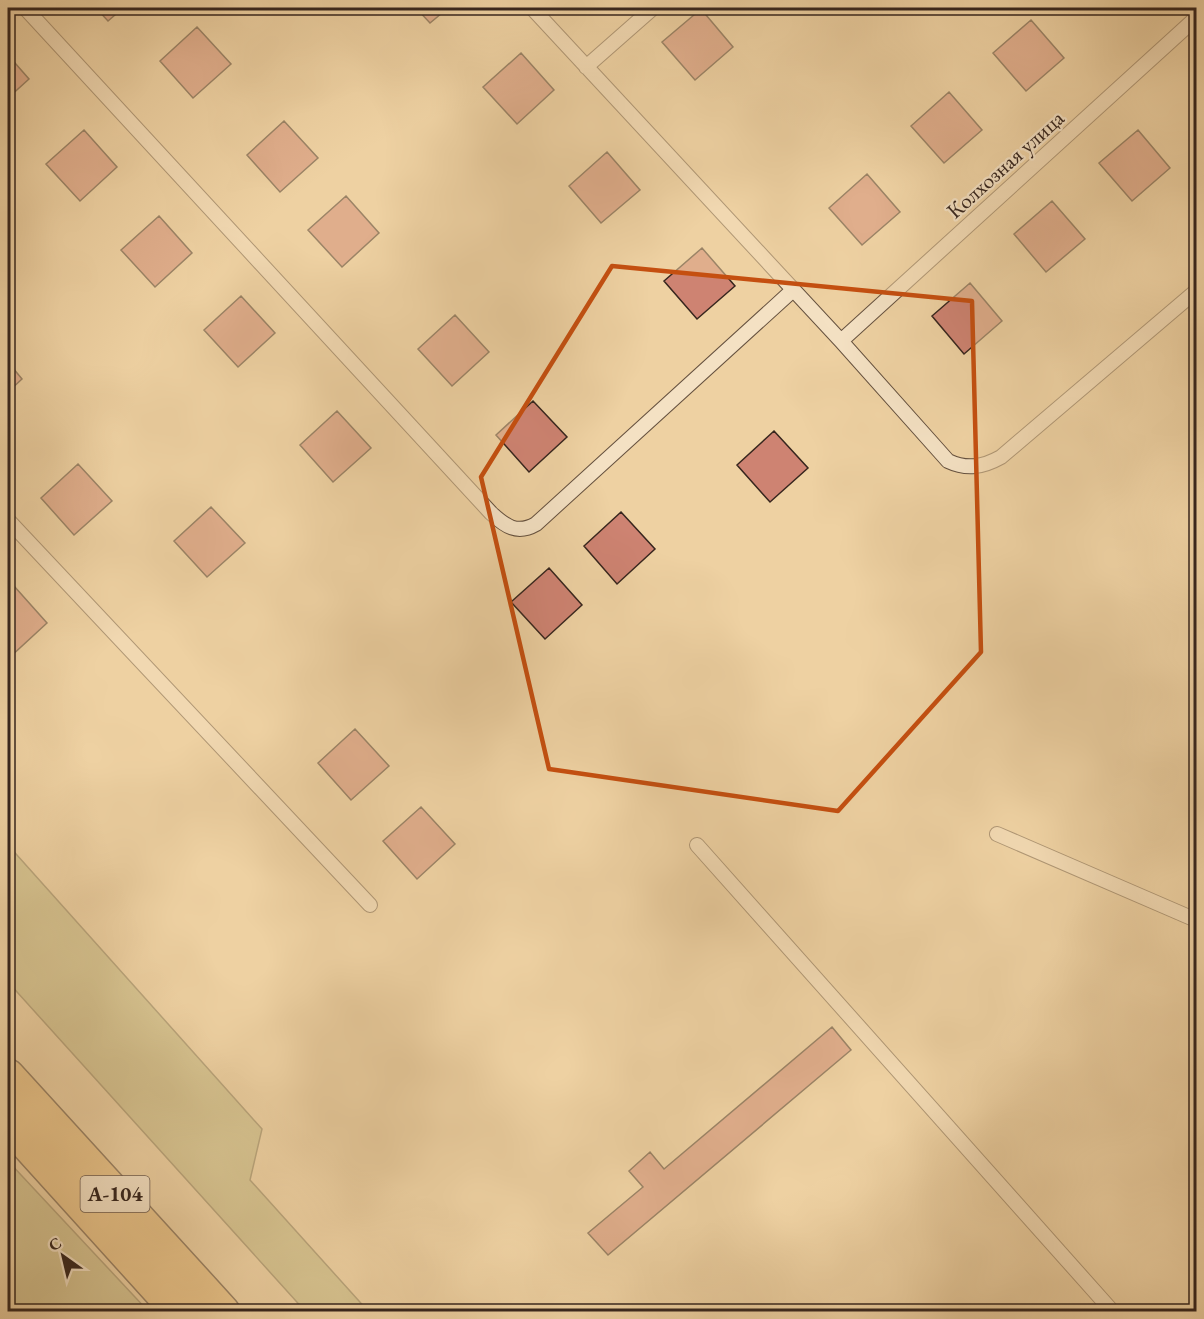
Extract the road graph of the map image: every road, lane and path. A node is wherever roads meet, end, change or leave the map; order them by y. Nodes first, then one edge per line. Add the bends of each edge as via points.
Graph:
1 (25, 8) edge
2 (532, 8) edge
3 (653, 8) edge
4 (1197, 18) edge
5 (586, 67) junction
6 (793, 290) junction
7 (1197, 291) edge
8 (841, 341) junction
9 (8, 520) edge
10 (997, 834) dead end
11 (697, 845) dead end
12 (370, 905) dead end
13 (1197, 920) edge
14 (8, 1076) edge
15 (8, 1122) edge
16 (179, 1311) edge
17 (223, 1311) edge
18 (1113, 1311) edge

1 - 6 lane via 491,513 515,530 536,525
2 - 5 lane
3 - 5 lane
4 - 8 lane, Колхозная улица
5 - 6 lane
6 - 8 lane
7 - 8 lane via 1001,457 974,467 961,468 948,461
9 - 12 lane
10 - 13 lane
11 - 18 lane
14 - 17 highway, А-104
15 - 16 highway, А-104

